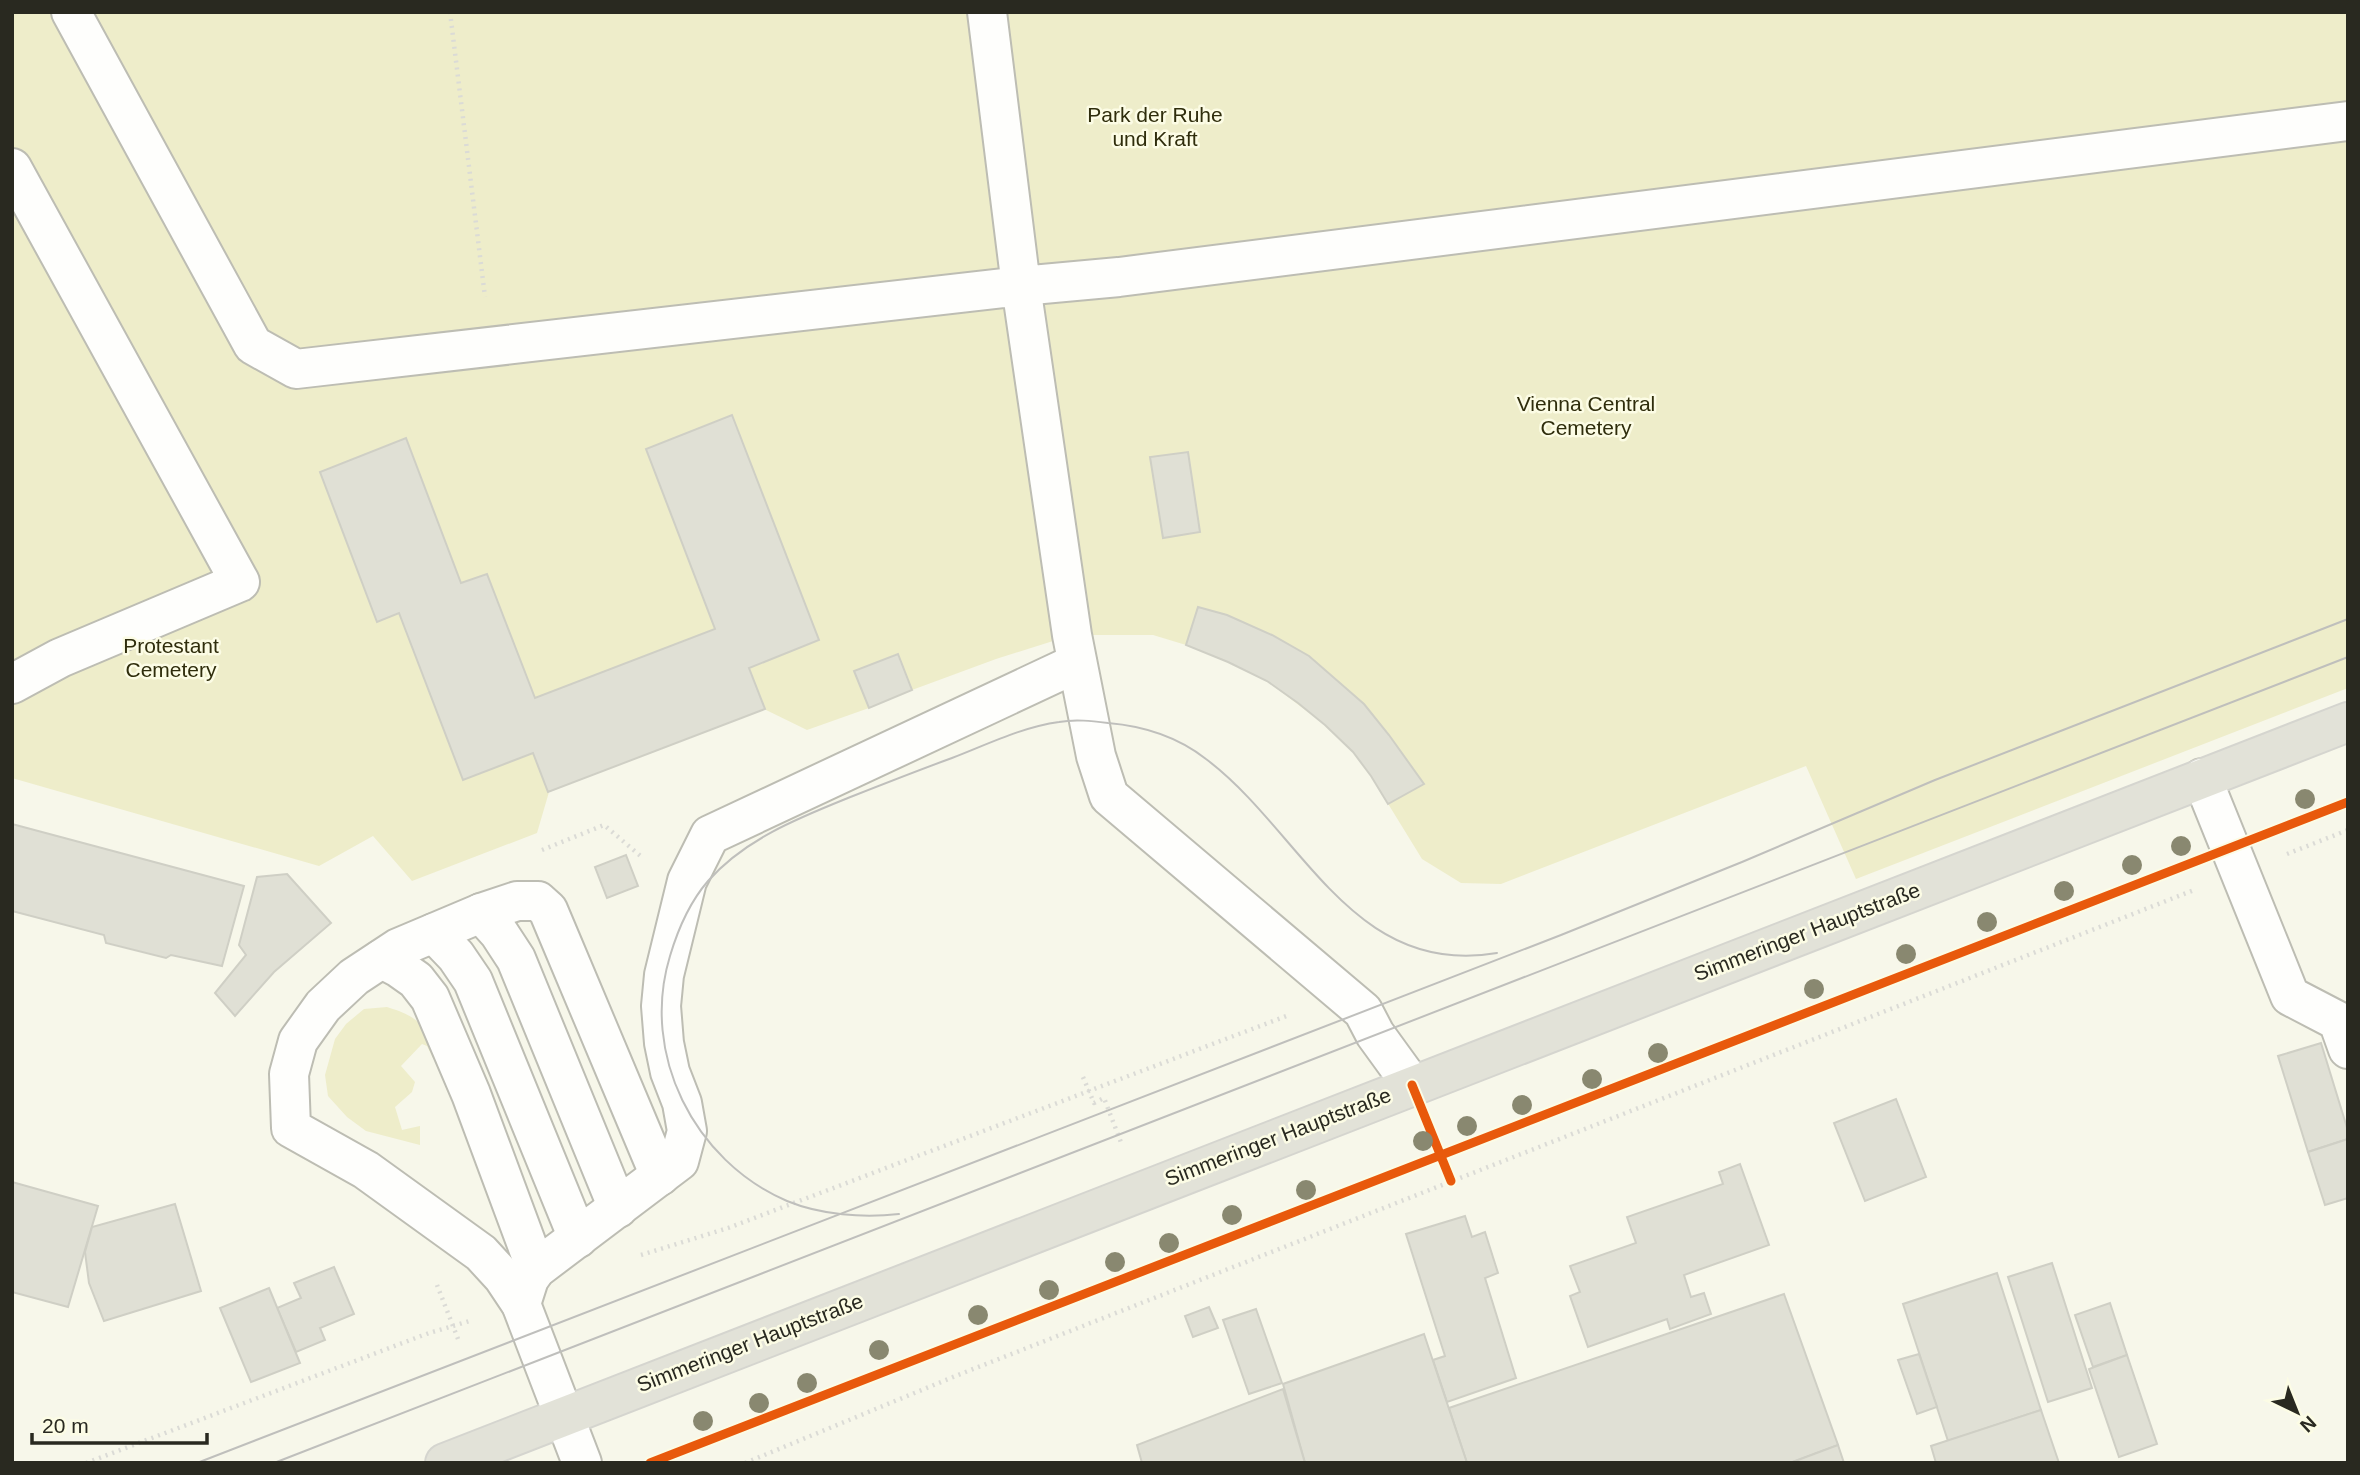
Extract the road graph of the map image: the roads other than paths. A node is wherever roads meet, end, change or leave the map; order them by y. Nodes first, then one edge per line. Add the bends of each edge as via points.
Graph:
1 (71, 12) edge
2 (987, 12) edge
3 (2348, 121) edge
4 (12, 168) edge
5 (1021, 286) junction
6 (1077, 663) junction
7 (12, 684) edge
8 (2348, 722) edge
9 (2202, 778) junction
10 (481, 913) junction
11 (434, 933) junction
12 (382, 960) junction
13 (2348, 1049) edge
14 (1412, 1085) junction
15 (660, 1176) junction
16 (618, 1208) junction
17 (578, 1238) junction
18 (536, 1269) junction
19 (521, 1304) junction
20 (565, 1415) junction
21 (444, 1463) edge
22 (582, 1463) edge

1 - 5 street via 253,345 296,369
2 - 5 street
3 - 5 street
4 - 7 street via 240,582 60,658
5 - 6 street
6 - 14 street via 1109,796 1363,1011
6 - 15 street via 710,835 687,881 664,975 664,1043 687,1131 680,1161
8 - 9 main road, Simmeringer Hauptstraße
9 - 13 street via 2290,996 2338,1021
9 - 14 main road, Simmeringer Hauptstraße
10 - 11 street
10 - 15 street via 517,901 538,901 548,910
10 - 16 street via 516,959
11 - 12 street
11 - 17 street via 473,981
12 - 18 street via 416,980 430,998
12 - 19 street via 354,977 323,1006 298,1041 289,1074 291,1128 366,1170 481,1253
14 - 20 main road, Simmeringer Hauptstraße
15 - 16 street
16 - 17 street
17 - 18 street
18 - 19 street
19 - 20 street
20 - 21 main road, Simmeringer Hauptstraße
20 - 22 street

